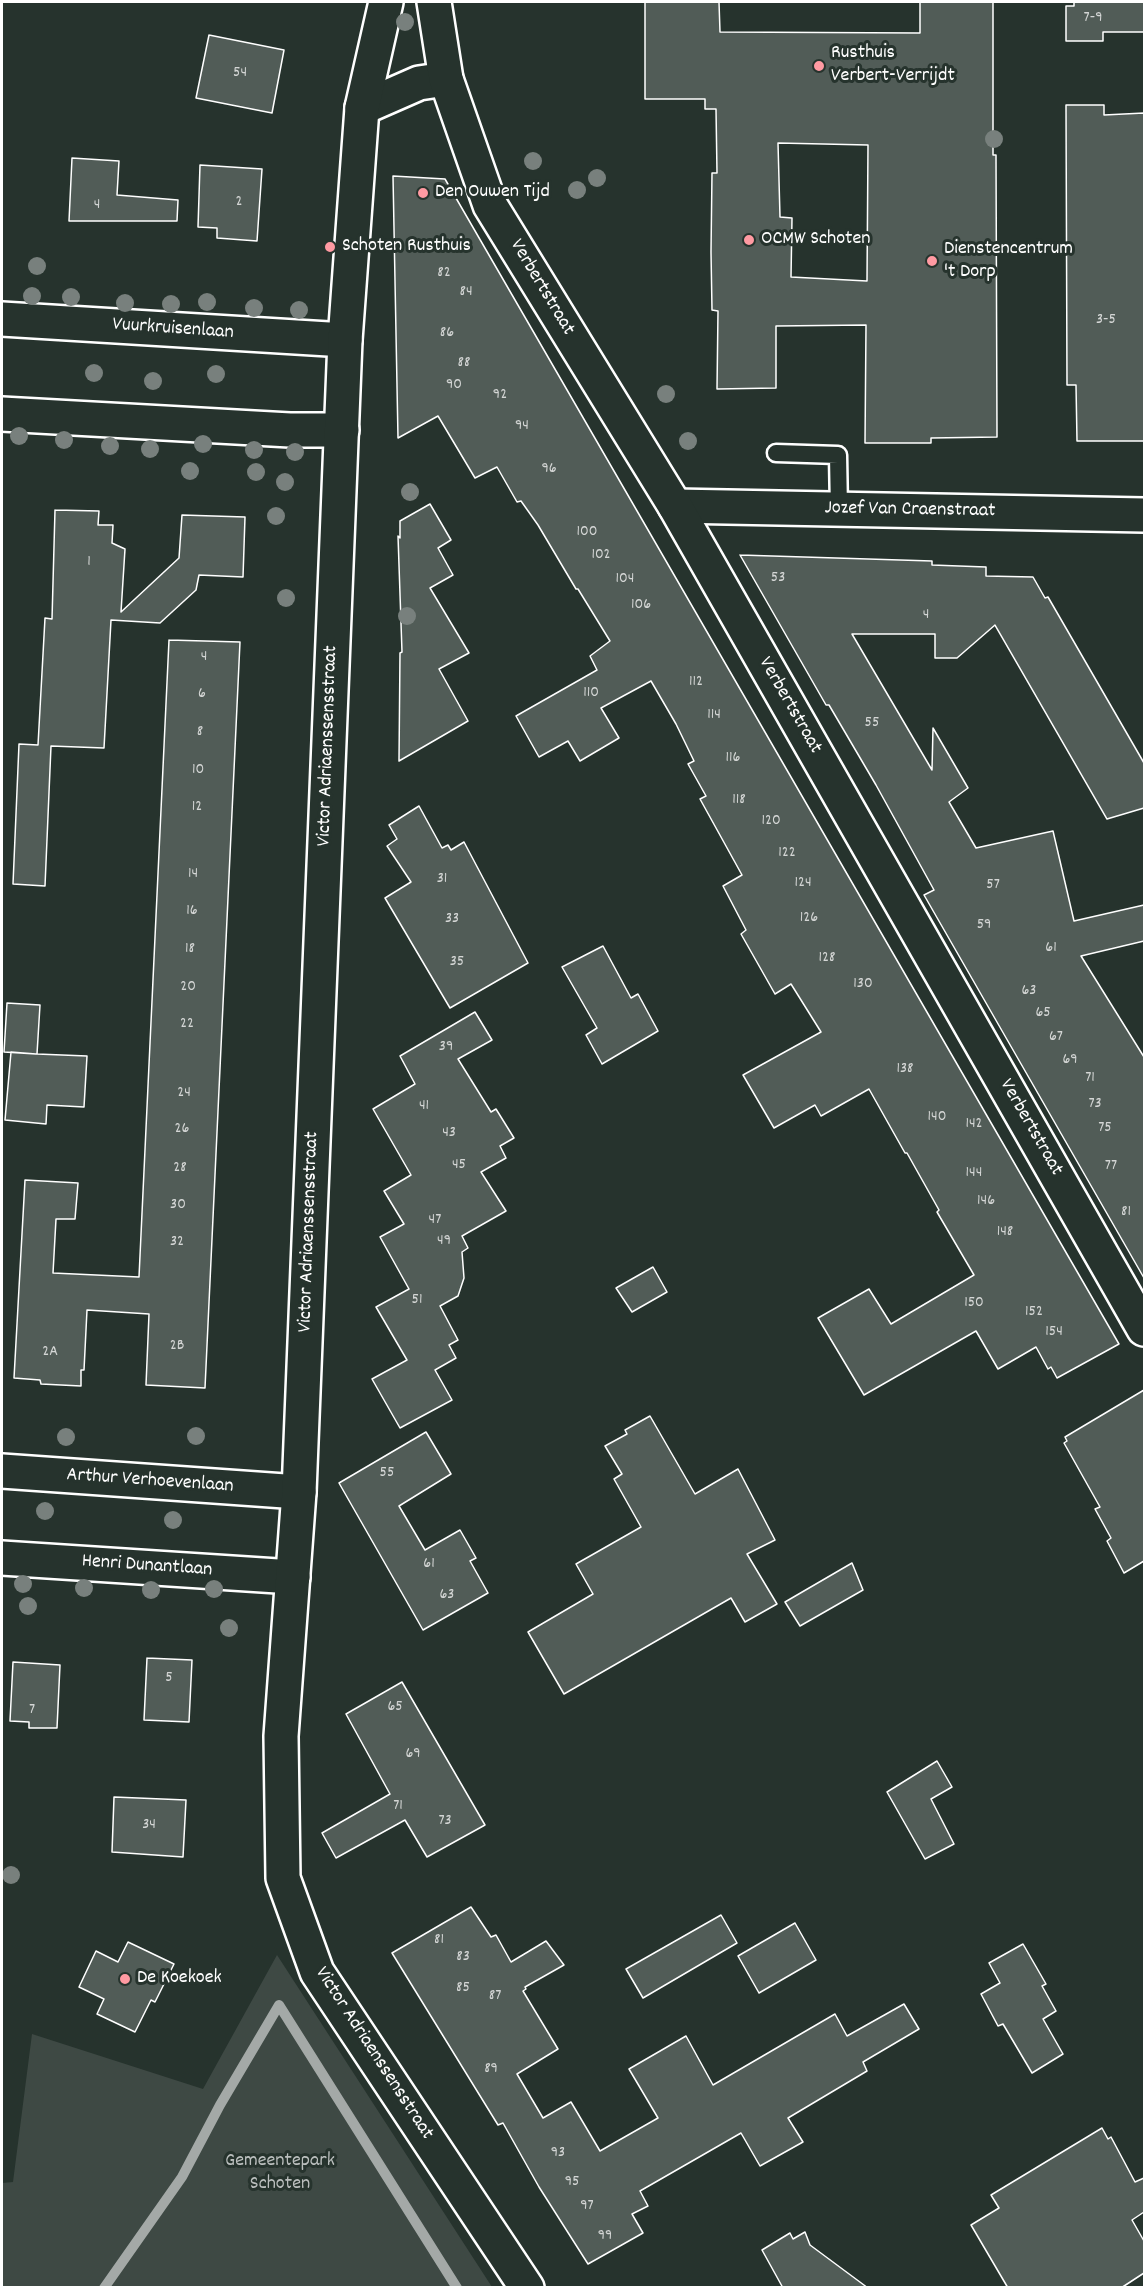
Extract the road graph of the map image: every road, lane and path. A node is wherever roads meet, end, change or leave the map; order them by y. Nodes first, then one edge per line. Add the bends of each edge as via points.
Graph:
1 (386, 2) edge
2 (434, 2) edge
3 (446, 79) junction
4 (362, 108) junction
5 (2, 319) edge
6 (345, 340) junction
7 (2, 414) edge
8 (342, 430) junction
9 (776, 453) dead end
10 (675, 506) junction
11 (839, 510) junction
12 (1144, 515) edge
13 (1144, 1329) edge
14 (2, 1471) edge
15 (299, 1492) junction
16 (2, 1558) edge
17 (293, 1577) junction
18 (527, 2288) edge

1 - 4 street
2 - 3 street, Verbertstraat
3 - 4 street via 419,84
3 - 10 street, Verbertstraat via 490,205
4 - 6 street, Victor Adriaenssensstraat
5 - 6 street, Vuurkruisenlaan
6 - 8 street, Victor Adriaenssensstraat
7 - 8 street
8 - 15 street, Victor Adriaenssensstraat
9 - 11 lane via 838,455
10 - 11 street, Jozef Van Craenstraat
10 - 13 street, Verbertstraat
11 - 12 street, Jozef Van Craenstraat
14 - 15 street, Arthur Verhoevenlaan
15 - 17 street, Victor Adriaenssensstraat
16 - 17 street, Henri Dunantlaan
17 - 18 street, Victor Adriaenssensstraat via 281,1736 283,1878 287,1892 317,1972

